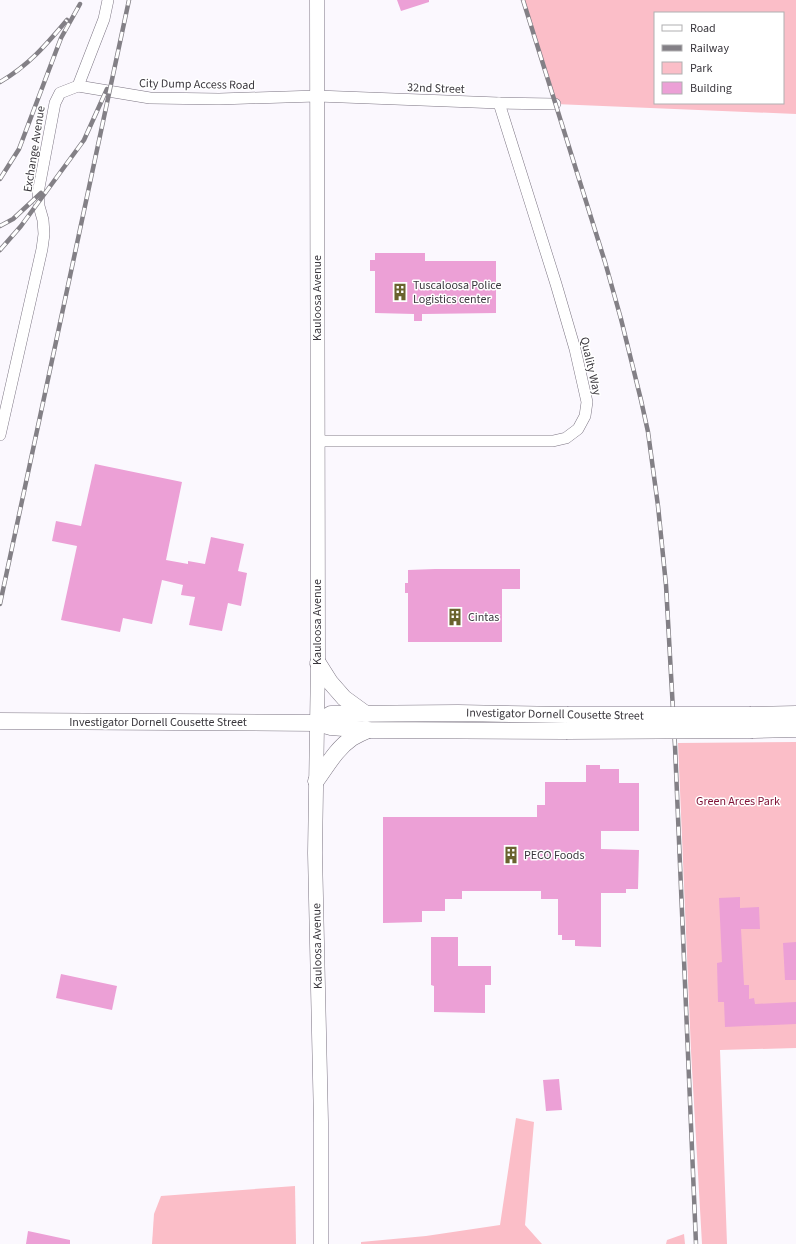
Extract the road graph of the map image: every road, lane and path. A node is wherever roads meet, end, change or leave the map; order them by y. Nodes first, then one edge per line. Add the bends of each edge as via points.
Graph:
1 (108, 0) edge
2 (317, 0) edge
3 (78, 86) junction
4 (317, 96) junction
5 (499, 103) junction
6 (555, 104) dead end
7 (0, 436) edge
8 (318, 441) junction
9 (318, 662) junction
10 (366, 714) junction
11 (796, 714) edge
12 (0, 721) edge
13 (317, 723) junction
14 (752, 723) junction
15 (796, 729) edge
16 (368, 730) junction
17 (316, 782) junction
18 (321, 1244) edge

1 - 3 street via 104,19
2 - 4 street, Kauloosa Avenue
3 - 4 street, City Dump Access Road via 150,98
3 - 7 street, Exchange Avenue via 60,92 54,103 38,193 43,220 42,249
4 - 5 street, 32nd Street
4 - 8 street, Kauloosa Avenue
5 - 6 street, 32nd Street
5 - 8 street, Quality Way via 573,342 587,402 585,416 578,429 566,438 552,442
8 - 9 street, Kauloosa Avenue
9 - 10 main road via 344,698
9 - 13 street, Kauloosa Avenue
10 - 13 main road, Investigator Dornell Cousette Street via 331,714
10 - 14 main road, Investigator Dornell Cousette Street, bridge via 567,715
11 - 14 main road, Investigator Dornell Cousette Street
12 - 13 main road, Investigator Dornell Cousette Street
13 - 16 main road, Investigator Dornell Cousette Street via 331,727
13 - 17 street, Kauloosa Avenue
14 - 15 main road, Investigator Dornell Cousette Street
14 - 16 main road, Investigator Dornell Cousette Street, bridge via 566,731
16 - 17 main road via 353,737 335,754
17 - 18 street, Kauloosa Avenue

